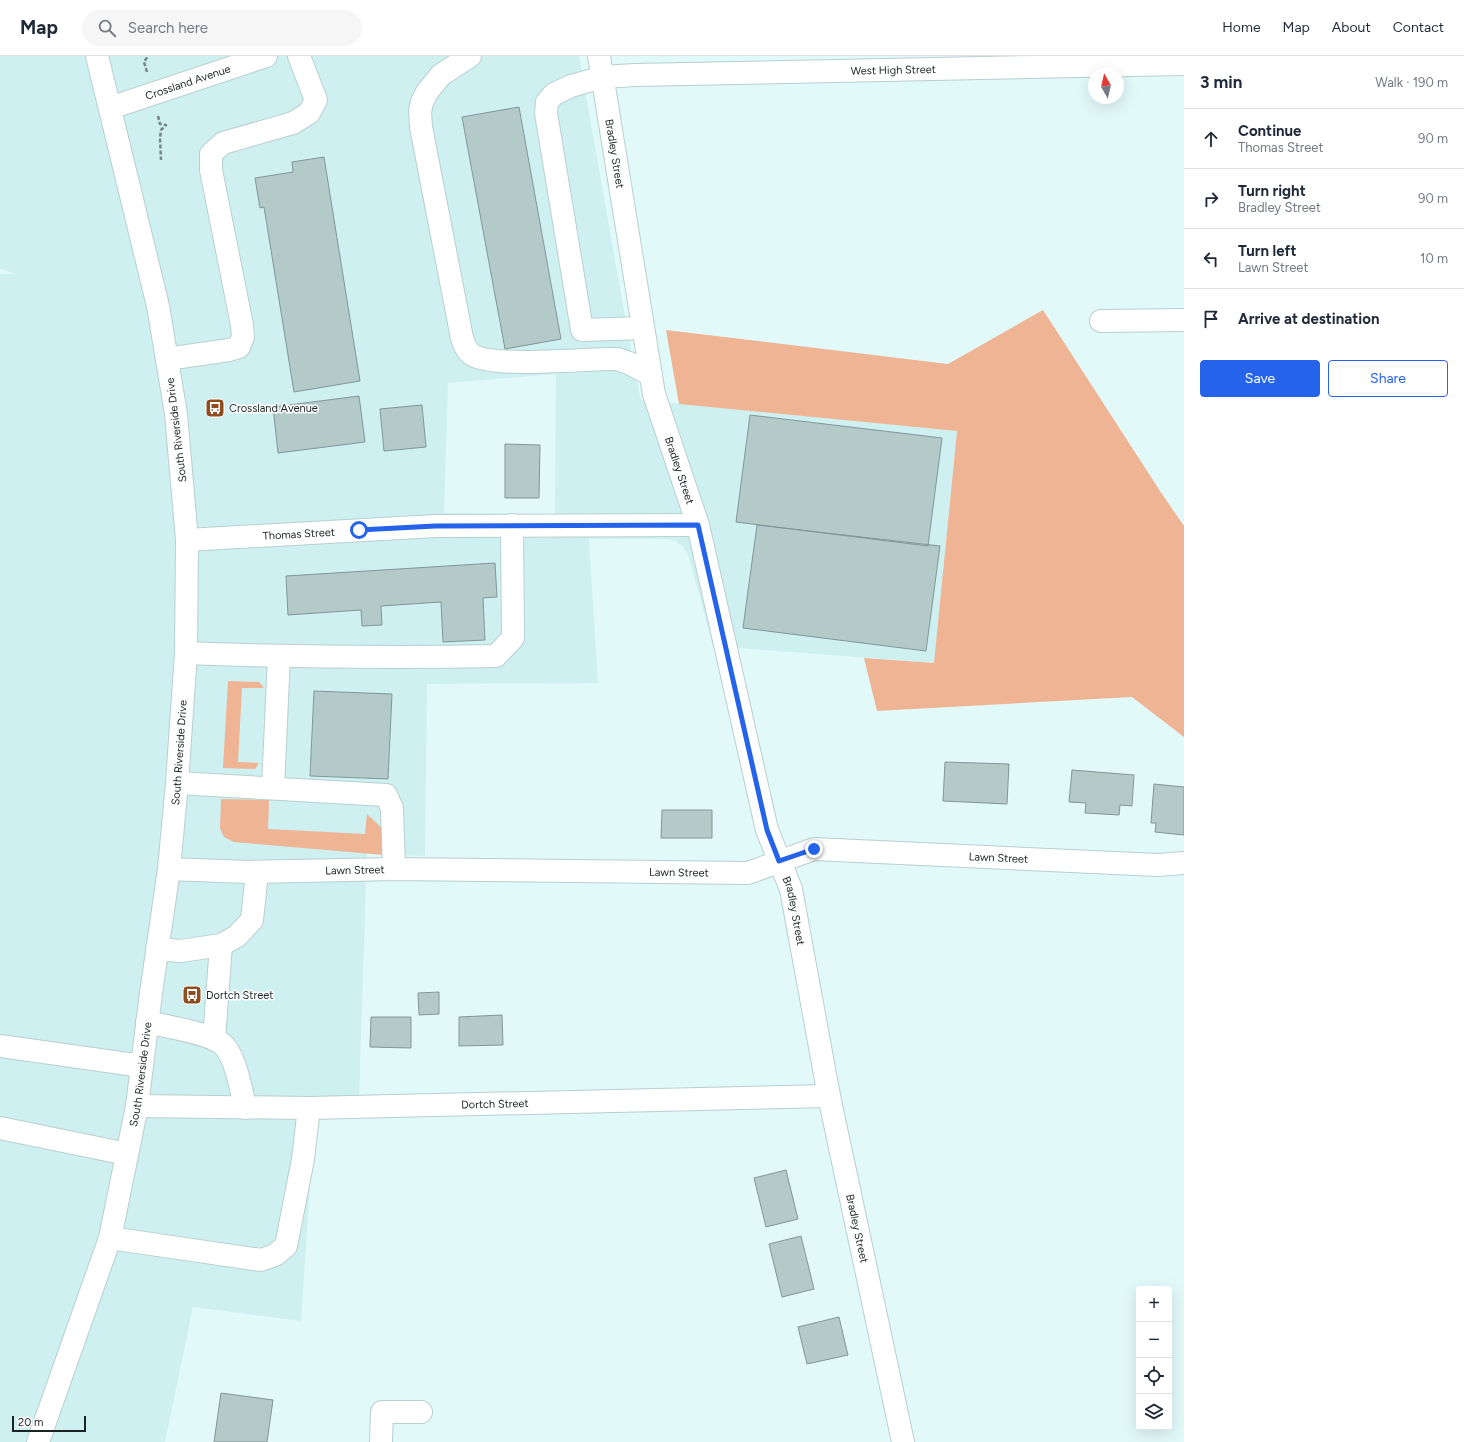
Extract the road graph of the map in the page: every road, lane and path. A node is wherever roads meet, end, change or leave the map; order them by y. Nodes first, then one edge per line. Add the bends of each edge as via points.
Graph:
1 (97, 56) edge
2 (266, 56) edge
3 (299, 56) edge
4 (470, 56) edge
5 (1184, 64) edge
6 (601, 66) edge
7 (110, 108) junction
8 (1184, 320) edge
9 (1102, 321) dead end
10 (643, 328) junction
11 (167, 359) junction
12 (651, 375) junction
13 (698, 525) junction
14 (512, 526) junction
15 (187, 540) junction
16 (186, 653) junction
17 (279, 656) junction
18 (177, 783) junction
19 (273, 788) junction
20 (779, 861) junction
21 (1184, 864) edge
22 (169, 869) junction
23 (394, 869) junction
24 (257, 872) junction
25 (221, 944) junction
26 (157, 949) junction
27 (147, 1022) junction
28 (214, 1039) junction
29 (0, 1046) edge
30 (142, 1066) junction
31 (828, 1096) junction
32 (137, 1106) junction
33 (245, 1108) junction
34 (309, 1108) junction
35 (0, 1128) edge
36 (127, 1154) junction
37 (110, 1238) junction
38 (421, 1412) dead end
39 (38, 1442) edge
40 (381, 1442) edge
41 (903, 1442) edge

1 - 7 main road, South Riverside Drive
2 - 7 main road, Crossland Avenue
3 - 11 main road via 316,100 310,113 293,123 224,143 211,154 211,170 242,325 243,337 239,347
4 - 12 main road via 441,74 426,92 420,112 464,346 471,354 486,360 512,362 617,359
5 - 6 main road, West High Street via 635,75
6 - 10 main road, Bradley Street
6 - 10 main road, West High Street via 572,86 554,94 547,102 547,121 582,330
7 - 11 main road, South Riverside Drive via 158,306
8 - 9 main road
10 - 12 main road, Bradley Street
11 - 15 main road, South Riverside Drive via 176,414
12 - 13 main road, Bradley Street via 654,394
13 - 14 main road, Thomas Street
13 - 20 main road, Bradley Street via 767,830
14 - 15 main road, Thomas Street via 382,529
14 - 17 main road via 513,638 496,656
15 - 16 main road, South Riverside Drive
16 - 17 main road
16 - 18 main road, South Riverside Drive
17 - 19 main road
18 - 19 main road
18 - 22 main road, South Riverside Drive
19 - 23 main road via 386,795 392,808
20 - 21 main road, Lawn Street via 814,849 1151,865
20 - 23 main road, Lawn Street via 748,873
20 - 31 main road, Bradley Street via 791,889
22 - 24 main road, Lawn Street
22 - 26 main road, South Riverside Drive
23 - 24 main road, Lawn Street
24 - 25 main road via 252,920 237,936
25 - 26 main road via 181,951
25 - 28 main road
26 - 27 main road, South Riverside Drive
27 - 28 main road
27 - 30 main road, South Riverside Drive
28 - 33 main road via 222,1044 231,1058 242,1087
29 - 30 main road
30 - 32 main road, South Riverside Drive
31 - 34 main road, Dortch Street
31 - 41 main road, Bradley Street
32 - 33 main road, Dortch Street
32 - 36 main road, South Riverside Drive
33 - 34 main road, Dortch Street
34 - 37 main road via 303,1159 286,1246 275,1255 261,1260
35 - 36 main road
36 - 37 main road, South Riverside Drive
37 - 39 main road, South Riverside Drive
38 - 40 main road via 382,1412

